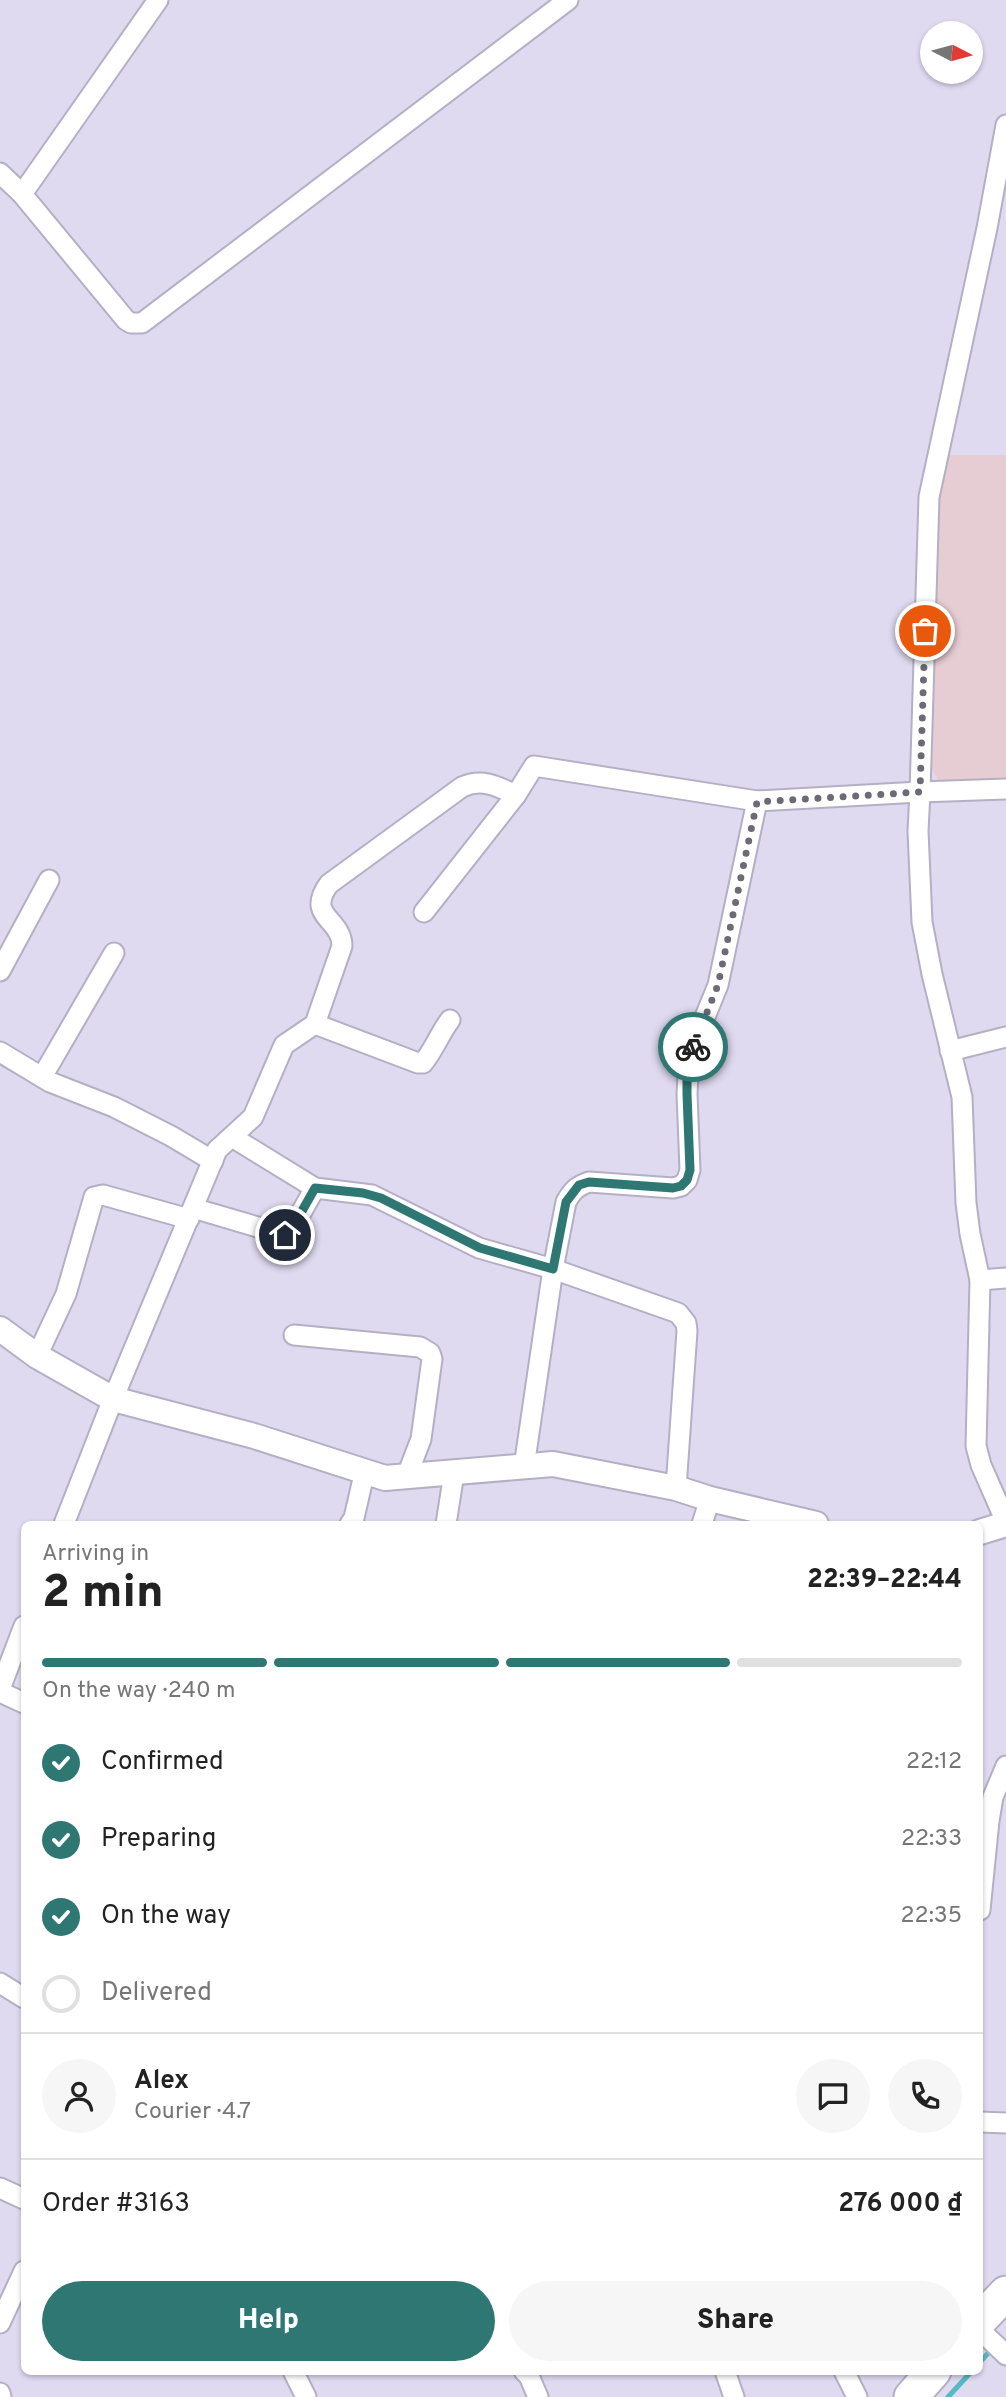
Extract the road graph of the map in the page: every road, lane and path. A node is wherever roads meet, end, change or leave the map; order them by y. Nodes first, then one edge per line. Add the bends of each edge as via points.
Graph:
1 (158, 0) edge
2 (568, 0) edge
3 (1006, 125) edge
4 (0, 173) edge
5 (22, 194) junction
6 (1006, 789) edge
7 (920, 792) junction
8 (516, 795) junction
9 (757, 802) junction
10 (49, 880) dead end
11 (424, 912) dead end
12 (114, 953) dead end
13 (0, 971) edge
14 (450, 1020) dead end
15 (315, 1024) junction
16 (1006, 1037) edge
17 (950, 1051) junction
18 (0, 1052) edge
19 (42, 1077) junction
20 (232, 1137) junction
21 (213, 1161) junction
22 (315, 1188) junction
23 (191, 1214) junction
24 (553, 1269) junction
25 (1006, 1278) edge
26 (980, 1280) junction
27 (0, 1329) edge
28 (294, 1335) dead end
29 (37, 1356) junction
30 (113, 1399) junction
31 (524, 1466) junction
32 (365, 1470) junction
33 (454, 1473) junction
34 (406, 1478) junction
35 (676, 1488) junction
36 (710, 1499) junction
37 (65, 1521) edge
38 (352, 1521) edge
39 (446, 1521) edge
40 (703, 1521) edge
41 (803, 1521) edge
42 (1006, 1523) edge
43 (983, 1531) edge
44 (21, 1634) edge
45 (0, 1690) edge
46 (21, 1701) edge
47 (1006, 1766) edge
48 (983, 1880) edge
49 (0, 1983) edge
50 (21, 1996) edge
51 (983, 2122) edge
52 (1006, 2123) edge
53 (0, 2188) edge
54 (21, 2198) edge
55 (21, 2278) edge
56 (1006, 2292) edge
57 (0, 2323) edge
58 (993, 2340) edge
59 (295, 2375) edge
60 (528, 2375) edge
61 (726, 2375) edge
62 (846, 2375) edge
63 (930, 2375) edge
64 (306, 2397) edge
65 (538, 2397) edge
66 (734, 2397) edge
67 (857, 2397) edge
68 (911, 2397) edge

1 - 5 street
2 - 5 street via 142,323 126,320
3 - 7 street via 929,497
4 - 5 street
6 - 7 street
7 - 9 street
7 - 17 street via 922,922
8 - 9 street via 534,766
8 - 11 street
8 - 15 street via 472,782 329,884 321,907 341,935 342,946
9 - 24 street via 718,985 687,1066 687,1180 673,1188 579,1185 566,1202
10 - 13 street
12 - 19 street
14 - 15 street via 423,1063
15 - 20 street via 284,1045 253,1117
16 - 17 street
17 - 26 street via 962,1097 966,1203
18 - 19 street
19 - 21 street via 114,1107
20 - 21 street via 217,1150
20 - 22 street
21 - 23 street
22 - 23 street via 285,1235
22 - 24 street via 381,1198 480,1248
23 - 29 street via 103,1195 94,1197 66,1294
23 - 30 street
24 - 31 street
24 - 35 street via 678,1313 686,1323
25 - 26 street
26 - 42 street via 976,1446
27 - 29 street
28 - 34 street via 420,1347 430,1353 424,1425
29 - 30 street
30 - 32 street
30 - 37 street
31 - 33 street
31 - 35 street via 553,1464
32 - 34 street via 385,1478
32 - 38 street
33 - 34 street
33 - 39 street
35 - 36 street
36 - 40 street
36 - 41 street
42 - 43 street
44 - 45 street
45 - 46 street
47 - 48 street via 993,1797
49 - 50 street
51 - 52 street
53 - 54 street
55 - 57 street
56 - 58 highway
59 - 64 street
60 - 65 street
61 - 66 street
62 - 67 street
63 - 68 highway

